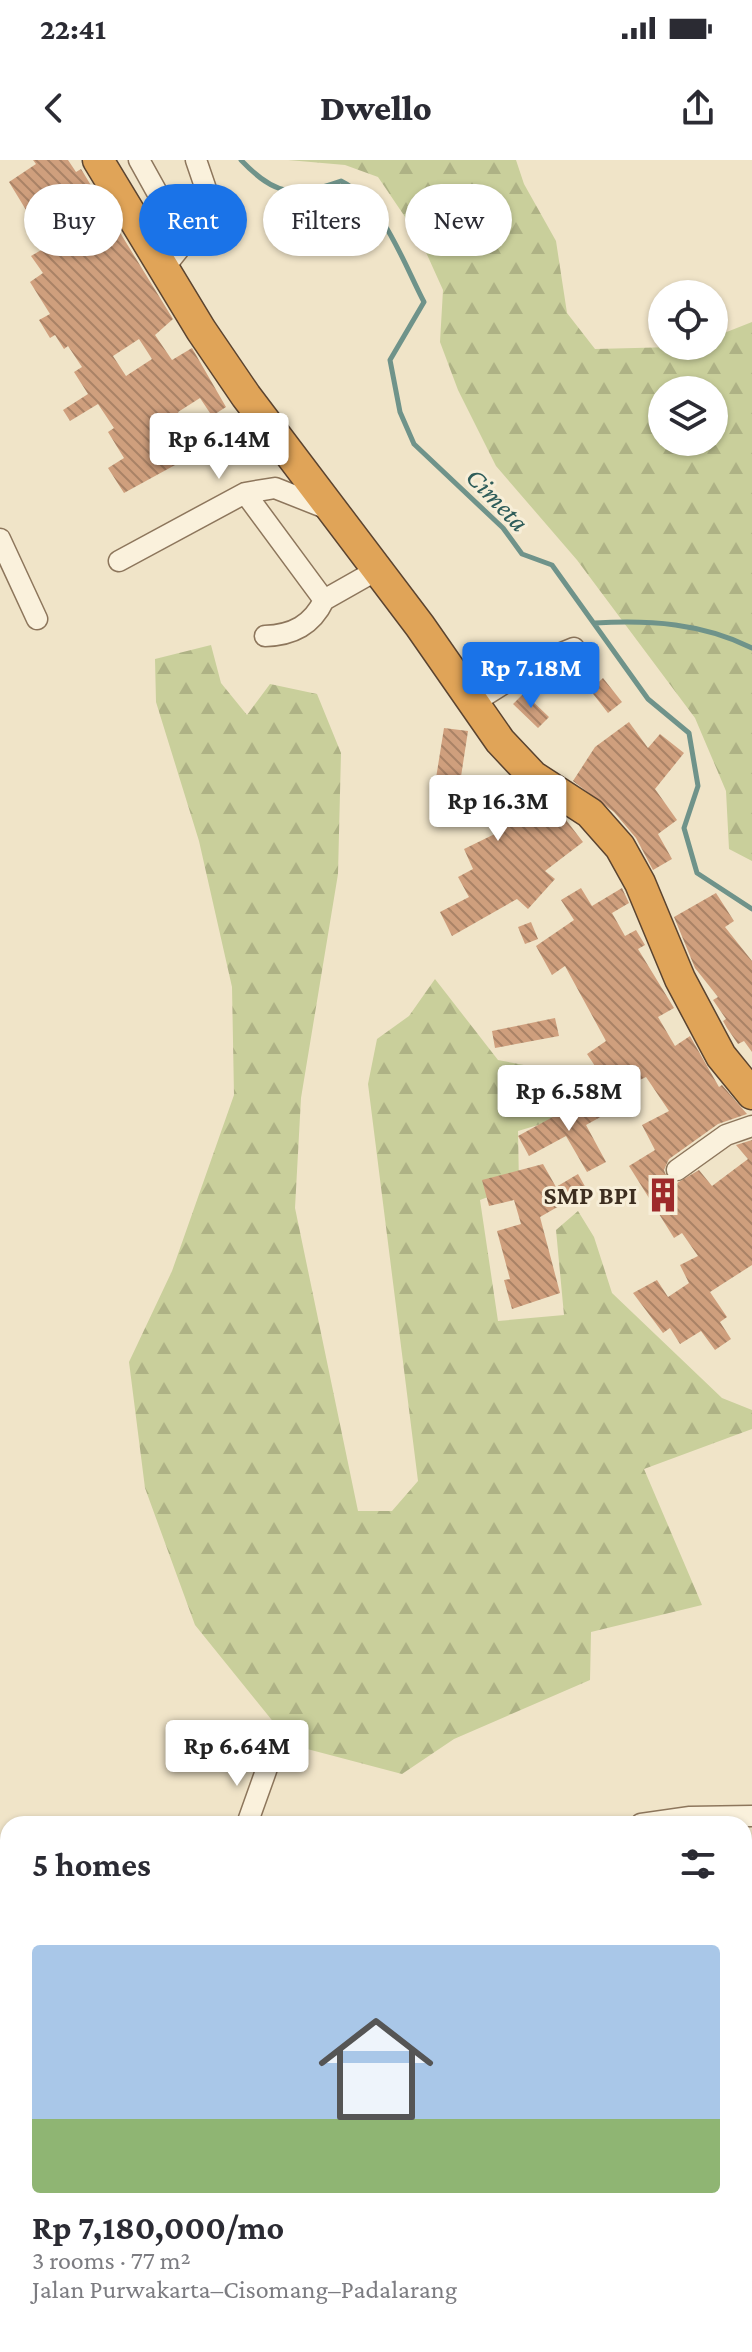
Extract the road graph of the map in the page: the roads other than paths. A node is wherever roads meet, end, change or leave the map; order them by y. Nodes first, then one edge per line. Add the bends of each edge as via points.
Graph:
1 (98, 160) edge
2 (139, 160) edge
3 (196, 160) edge
4 (152, 184) edge
5 (203, 184) edge
6 (173, 256) edge
7 (163, 269) junction
8 (245, 493) junction
9 (328, 509) junction
10 (0, 539) edge
11 (119, 561) dead end
12 (377, 570) junction
13 (324, 600) junction
14 (37, 619) dead end
15 (265, 636) dead end
16 (574, 648) dead end
17 (473, 703) junction
18 (747, 1078) edge
19 (752, 1126) edge
20 (677, 1170) dead end
21 (267, 1768) dead end
22 (250, 1816) edge

1 - 7 highway
2 - 4 street
3 - 5 street
6 - 7 street
7 - 9 highway
8 - 9 street via 286,490
8 - 11 street
8 - 13 street
9 - 12 highway
10 - 14 street
12 - 13 street
12 - 17 highway
13 - 15 street via 296,631
16 - 17 street via 535,664
17 - 18 highway via 514,759 590,813 620,847 721,1056
19 - 20 street via 726,1135
21 - 22 street

